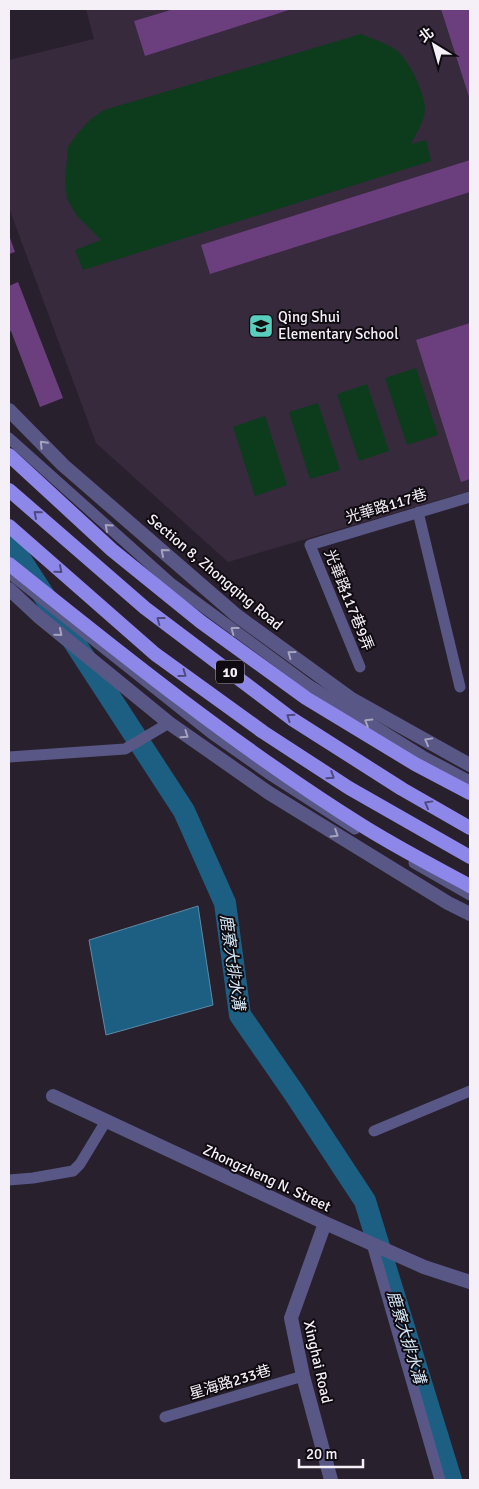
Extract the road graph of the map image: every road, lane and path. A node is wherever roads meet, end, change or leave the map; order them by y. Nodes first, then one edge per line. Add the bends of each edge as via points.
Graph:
1 (9, 410) edge
2 (9, 438) edge
3 (9, 455) edge
4 (9, 490) edge
5 (470, 497) edge
6 (418, 512) junction
7 (9, 526) edge
8 (310, 545) joint
9 (9, 564) edge
10 (9, 573) edge
11 (9, 589) edge
12 (360, 666) dead end
13 (460, 687) dead end
14 (169, 723) junction
15 (9, 757) edge
16 (470, 765) edge
17 (470, 781) edge
18 (470, 793) edge
19 (470, 828) edge
20 (470, 857) edge
21 (470, 886) edge
22 (470, 895) edge
23 (470, 914) edge
24 (470, 1091) edge
25 (53, 1096) dead end
26 (106, 1121) junction
27 (374, 1132) dead end
28 (9, 1180) edge
29 (325, 1223) junction
30 (372, 1244) junction
31 (470, 1282) edge
32 (303, 1376) junction
33 (165, 1417) dead end
34 (332, 1480) edge
35 (440, 1480) edge

16 -> 1 street, Section 8, Zhongqing Road via 350,698 236,615 63,465
17 -> 2 lane via 423,756 309,685 172,584
3 - 18 main road via 112,550 201,622 306,698
19 -> 4 main road, 10 via 292,719 145,608
5 - 6 lane, 光華路117巷
6 - 8 lane, 光華路117巷
6 - 13 lane
7 -> 20 main road, 10 via 155,654 349,788
8 - 12 lane, 光華路117巷9弄
9 - 21 main road via 134,664 272,765 359,824
10 - 22 lane via 212,734 357,830
11 -> 14 street
14 - 15 lane via 125,749
14 -> 23 street via 269,793
24 - 27 lane
25 - 26 street, Zhongzheng N. Street
26 - 28 lane via 73,1170
26 - 29 street, Zhongzheng N. Street
29 - 30 street, Zhongzheng N. Street
29 - 32 street, Xinghai Road via 291,1318
30 - 31 street, Zhongzheng N. Street via 424,1267
30 - 35 lane
32 - 33 lane, 星海路233巷
32 - 34 street, Xinghai Road

